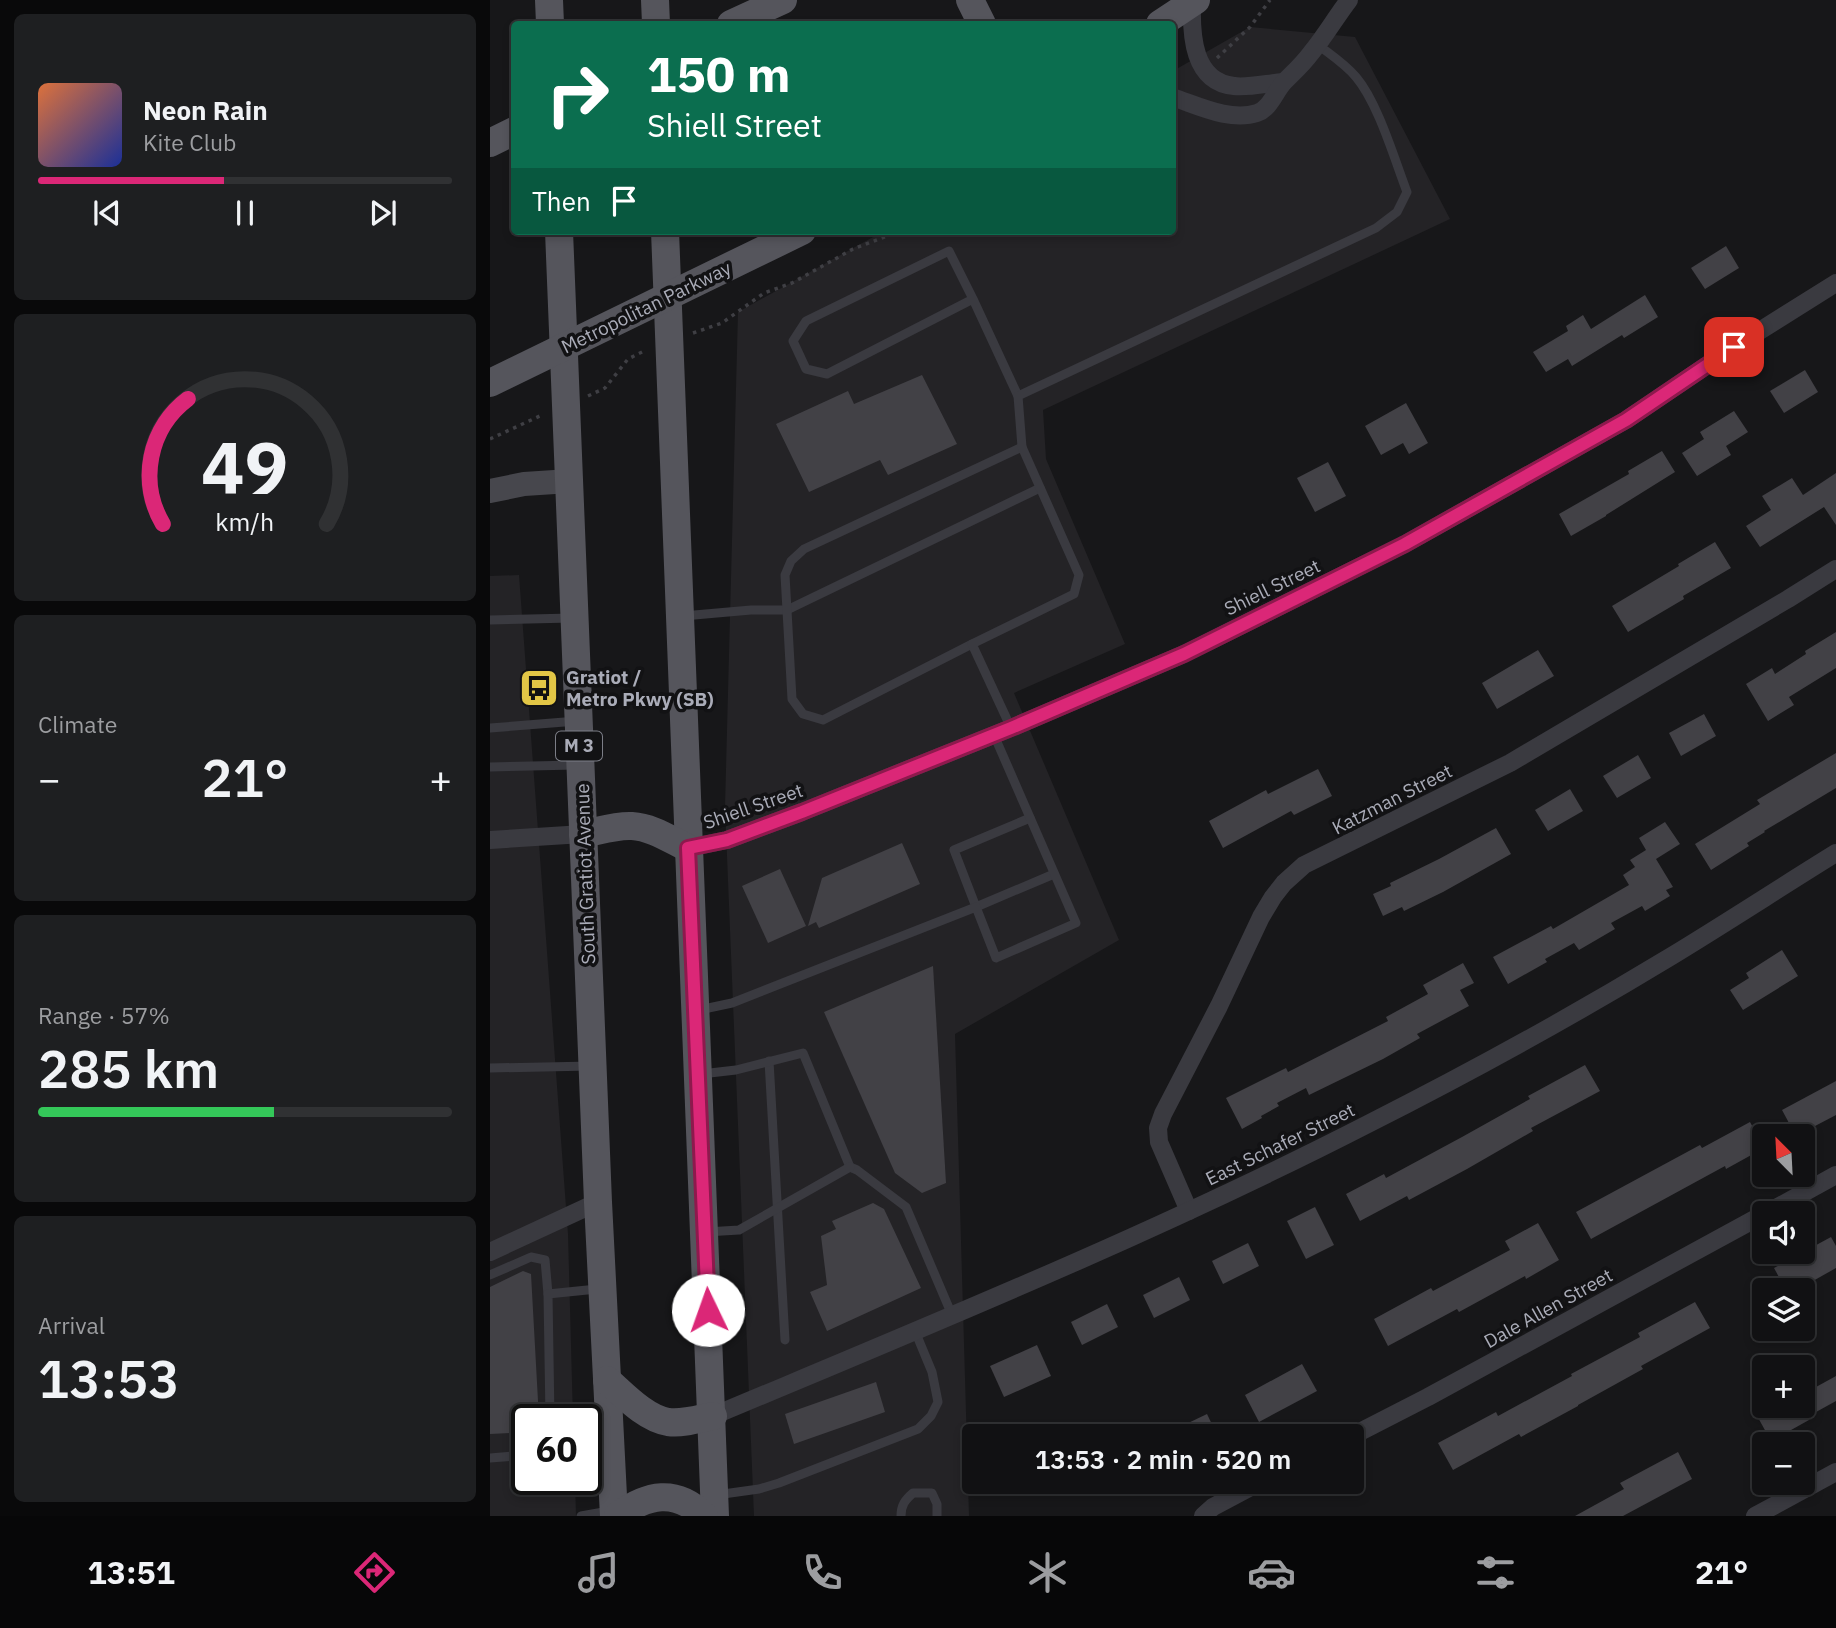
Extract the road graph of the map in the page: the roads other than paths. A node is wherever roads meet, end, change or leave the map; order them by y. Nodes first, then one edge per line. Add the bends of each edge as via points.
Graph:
1 (549, 0) edge
2 (655, 0) edge
3 (783, 0) edge
4 (970, 0) edge
5 (1349, 0) edge
6 (1194, 1) edge
7 (550, 21) edge
8 (656, 21) edge
9 (738, 21) edge
10 (980, 21) edge
11 (1164, 21) edge
12 (1318, 45) junction
13 (1283, 82) junction
14 (1176, 98) edge
15 (511, 132) edge
16 (490, 143) edge
17 (559, 235) edge
18 (665, 235) edge
19 (794, 235) edge
20 (1836, 284) edge
21 (668, 295) junction
22 (973, 299) junction
23 (563, 348) junction
24 (490, 383) edge
25 (1018, 396) junction
26 (1022, 447) junction
27 (570, 481) junction
28 (1040, 488) junction
29 (490, 491) edge
30 (1836, 569) edge
31 (787, 610) junction
32 (681, 616) junction
33 (574, 617) junction
34 (490, 620) edge
35 (972, 644) junction
36 (578, 721) junction
37 (490, 728) edge
38 (1011, 728) junction
39 (994, 735) junction
40 (580, 765) junction
41 (490, 768) edge
42 (1030, 818) junction
43 (583, 834) junction
44 (490, 840) edge
45 (688, 848) junction
46 (1836, 853) edge
47 (1054, 874) junction
48 (976, 907) junction
49 (695, 1011) junction
50 (769, 1062) junction
51 (593, 1066) junction
52 (490, 1068) edge
53 (698, 1074) junction
54 (850, 1167) junction
55 (1836, 1175) edge
56 (1787, 1201) edge
57 (598, 1202) junction
58 (778, 1208) junction
59 (1189, 1211) junction
60 (1752, 1220) edge
61 (705, 1232) junction
62 (524, 1237) junction
63 (490, 1252) edge
64 (531, 1257) junction
65 (490, 1275) edge
66 (603, 1289) junction
67 (548, 1294) junction
68 (952, 1315) junction
69 (915, 1331) junction
70 (785, 1340) dead end
71 (607, 1380) junction
72 (550, 1404) edge
73 (713, 1416) junction
74 (602, 1419) edge
75 (1364, 1430) edge
76 (511, 1456) edge
77 (490, 1458) edge
78 (602, 1465) edge
79 (1836, 1472) edge
80 (1237, 1494) edge
81 (711, 1509) edge
82 (615, 1514) edge
83 (581, 1516) edge
84 (901, 1516) edge
85 (937, 1516) edge
86 (1203, 1516) edge
87 (1755, 1516) edge

1 - 7 main road
2 - 8 main road
3 - 9 main road
4 - 10 main road
5 - 12 street
6 - 11 main road
6 - 13 street via 1196,52 1209,75 1232,86
12 - 13 street
12 - 25 lane via 1355,76 1373,105 1407,192 1397,212 1376,228
13 - 14 street via 1266,109 1244,116
15 - 16 main road
17 - 23 main road, South Gratiot Avenue / M 3
18 - 21 main road
19 - 21 main road, Metropolitan Parkway
20 - 38 street, Shiell Street via 1626,420 1405,544 1184,654
21 - 23 main road, Metropolitan Parkway
21 - 32 main road
22 - 22 lane via 949,251 806,321 793,341 806,369 827,374
22 - 25 lane
23 - 24 main road, Metropolitan Parkway
23 - 27 main road, South Gratiot Avenue / M 3
25 - 26 lane
26 - 28 lane
26 - 31 lane via 804,549 785,575
27 - 29 street
27 - 33 main road, South Gratiot Avenue / M 3
28 - 31 lane
28 - 35 lane via 1079,575 1074,594
30 - 59 street, Katzman Street via 1510,763 1304,865 1284,883 1261,917 1158,1128 1159,1142
31 - 32 lane
31 - 35 lane via 792,699 803,714 823,720
32 - 45 main road
33 - 34 lane
33 - 36 main road, South Gratiot Avenue / M 3
35 - 38 lane
36 - 37 lane
36 - 40 main road, South Gratiot Avenue / M 3
38 - 39 street, Shiell Street
39 - 42 lane
39 - 45 street, Shiell Street via 727,840
40 - 41 lane
40 - 43 main road, South Gratiot Avenue / M 3
42 - 47 lane
42 - 48 lane via 954,850
43 - 44 street
43 - 45 main road via 634,826
43 - 51 main road, South Gratiot Avenue / M 3
45 - 49 main road
46 - 59 street, East Schafer Street via 1552,1025 1366,1125
47 - 48 lane
47 - 48 lane via 1076,923 996,958
48 - 49 lane via 732,1003
49 - 53 main road
50 - 53 lane
50 - 54 lane via 803,1053
50 - 58 lane
51 - 52 lane
51 - 57 main road, South Gratiot Avenue / M 3
53 - 61 main road
54 - 58 lane
54 - 68 lane via 906,1208
55 - 56 street, Dale Allen Street
57 - 62 street
57 - 66 main road, South Gratiot Avenue / M 3
58 - 61 lane via 738,1230
58 - 70 lane
59 - 68 street, East Schafer Street
60 - 75 street, Dale Allen Street
61 - 73 main road
62 - 63 street
62 - 64 lane
64 - 65 lane
64 - 67 lane via 545,1260
66 - 67 lane
66 - 71 main road, South Gratiot Avenue / M 3
67 - 72 lane
68 - 69 street, East Schafer Street
69 - 73 street, East Schafer Street
69 - 81 lane via 932,1372 938,1402 918,1429
71 - 73 main road via 649,1414 667,1422
71 - 74 main road, South Gratiot Avenue / M 3
73 - 81 main road
76 - 77 lane
78 - 82 main road, South Gratiot Avenue / M 3
79 - 87 street
80 - 86 street
81 - 82 main road via 666,1497 649,1498
82 - 83 lane
84 - 85 lane via 904,1502 913,1493 932,1493

